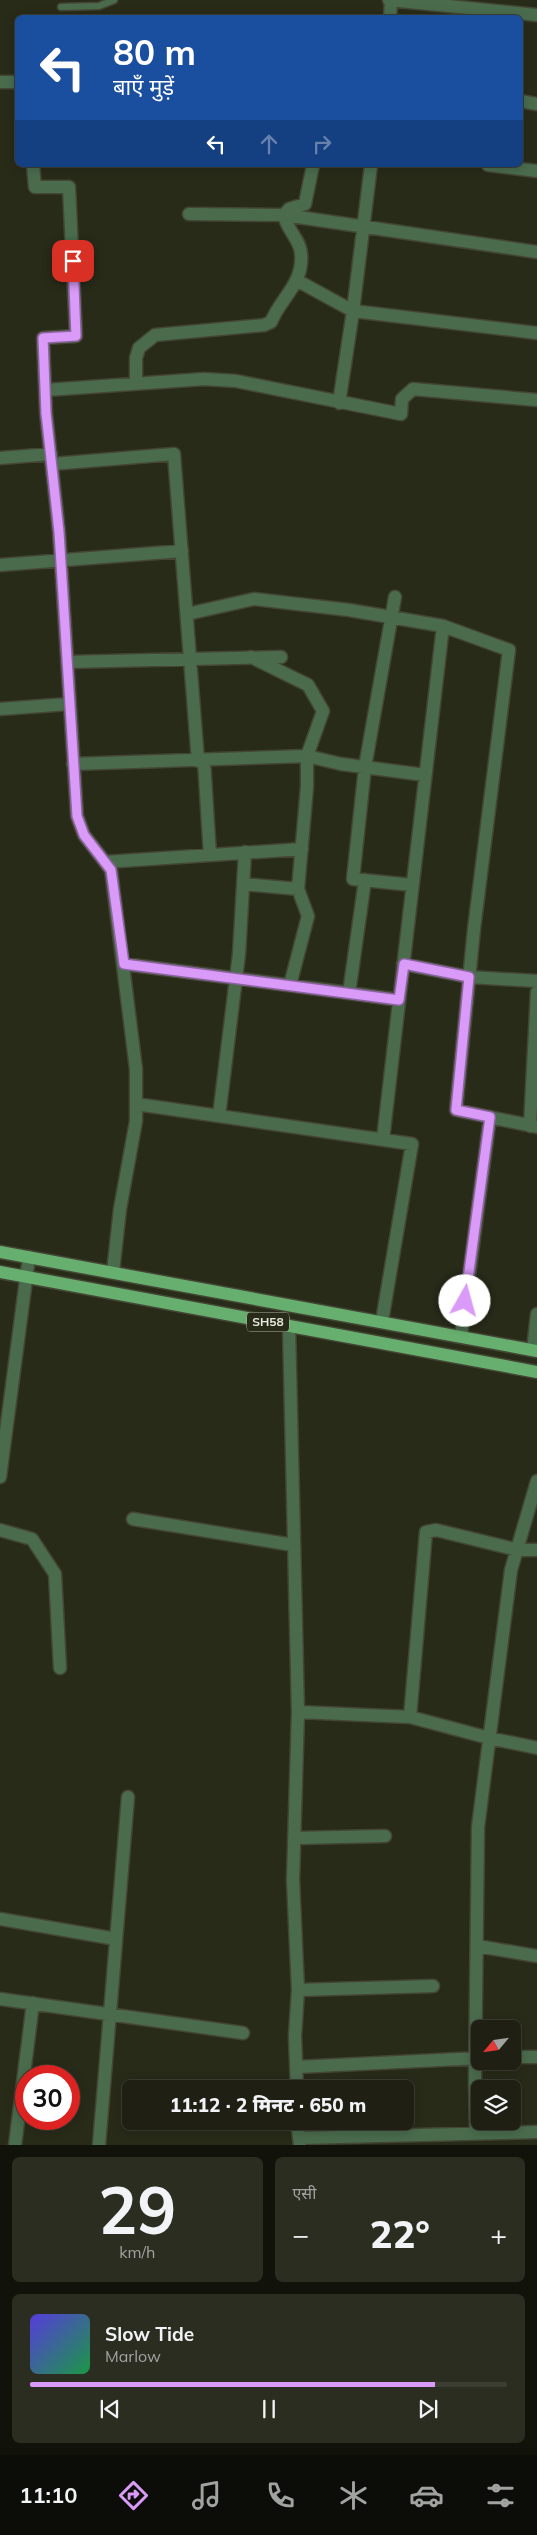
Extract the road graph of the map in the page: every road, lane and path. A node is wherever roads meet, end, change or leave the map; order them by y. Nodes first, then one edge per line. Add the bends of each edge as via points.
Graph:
1 (114, 0) edge
2 (390, 0) edge
3 (61, 7) dead end
4 (390, 15) edge
5 (537, 15) edge
6 (0, 82) edge
7 (15, 82) edge
8 (523, 102) edge
9 (537, 104) edge
10 (33, 167) edge
11 (313, 167) edge
12 (371, 167) edge
13 (504, 167) edge
14 (537, 171) edge
15 (189, 214) dead end
16 (284, 215) junction
17 (362, 226) junction
18 (537, 252) edge
19 (298, 281) junction
20 (353, 311) junction
21 (537, 333) edge
22 (136, 384) junction
23 (46, 390) junction
24 (537, 400) edge
25 (339, 403) junction
26 (0, 458) edge
27 (51, 459) junction
28 (182, 551) junction
29 (61, 562) junction
30 (0, 565) edge
31 (395, 597) dead end
32 (187, 614) junction
33 (391, 619) junction
34 (443, 626) junction
35 (281, 657) dead end
36 (251, 658) junction
37 (191, 659) junction
38 (67, 662) junction
39 (70, 704) junction
40 (0, 709) edge
41 (307, 756) junction
42 (201, 761) junction
43 (73, 764) junction
44 (365, 768) junction
45 (425, 775) junction
46 (302, 849) junction
47 (245, 852) junction
48 (210, 855) junction
49 (105, 862) junction
50 (365, 880) junction
51 (244, 884) junction
52 (412, 885) junction
53 (298, 889) junction
54 (124, 964) junction
55 (404, 964) junction
56 (469, 977) junction
57 (236, 980) junction
58 (537, 981) edge
59 (290, 985) junction
60 (537, 992) edge
61 (349, 993) junction
62 (399, 1000) junction
63 (136, 1104) junction
64 (219, 1116) junction
65 (490, 1117) junction
66 (533, 1126) edge
67 (383, 1139) junction
68 (0, 1252) edge
69 (29, 1257) junction
70 (0, 1272) edge
71 (113, 1272) junction
72 (26, 1277) junction
73 (537, 1314) edge
74 (382, 1322) junction
75 (289, 1326) junction
76 (461, 1336) junction
77 (535, 1350) edge
78 (537, 1372) edge
79 (0, 1477) edge
80 (537, 1481) edge
81 (133, 1519) dead end
82 (0, 1530) edge
83 (293, 1545) junction
84 (518, 1550) junction
85 (537, 1550) edge
86 (60, 1668) dead end
87 (298, 1712) junction
88 (410, 1717) junction
89 (489, 1738) junction
90 (537, 1748) edge
91 (128, 1797) dead end
92 (385, 1836) dead end
93 (296, 1838) junction
94 (0, 1919) edge
95 (116, 1939) junction
96 (477, 1946) junction
97 (537, 1956) edge
98 (432, 1986) dead end
99 (298, 1990) junction
100 (0, 1999) edge
101 (32, 2004) junction
102 (110, 2014) junction
103 (478, 2020) edge
104 (243, 2033) dead end
105 (521, 2057) edge
106 (537, 2057) edge
107 (471, 2058) edge
108 (297, 2067) junction
109 (478, 2070) edge
110 (297, 2080) edge
111 (537, 2132) edge
112 (476, 2133) junction
113 (300, 2142) edge
114 (15, 2145) edge
115 (99, 2145) edge

1 - 3 lane via 99,6
2 - 4 street
2 - 5 street
6 - 7 street
8 - 9 street
10 - 23 street via 35,187 69,187 76,336 43,338
11 - 16 street via 306,204
12 - 17 street
13 - 14 street
15 - 16 street
16 - 17 street
16 - 19 street via 301,252
17 - 18 street
17 - 20 street
19 - 20 street
19 - 22 street via 278,307 272,322 264,325 154,335 139,348
20 - 21 street
20 - 25 street
22 - 23 street
22 - 25 street via 204,379 236,381
23 - 27 street
24 - 25 street via 413,389 402,398 401,414
26 - 27 street
27 - 28 street via 174,454
27 - 29 street
28 - 29 street
28 - 32 street
29 - 30 street
29 - 38 street
31 - 33 street
32 - 33 street via 254,599 349,610
32 - 37 street
33 - 34 street
33 - 44 street
34 - 45 street
34 - 56 street via 509,650
35 - 36 street
36 - 37 street
36 - 41 street via 308,685 323,711
37 - 38 street
37 - 42 street
38 - 39 street
39 - 40 street
39 - 43 street
41 - 42 street
41 - 44 street
41 - 46 street
42 - 43 street
42 - 48 street
43 - 49 street via 77,816 84,835
44 - 45 street
44 - 50 street via 353,879
45 - 52 street
46 - 47 street
46 - 53 street
47 - 48 street
47 - 51 street
48 - 49 street
49 - 54 street via 111,870
50 - 52 street
50 - 61 street
51 - 53 street
51 - 57 street
52 - 55 street
53 - 59 street via 308,916
54 - 57 street
54 - 63 street via 136,1069
55 - 56 street
55 - 62 street
56 - 58 street
56 - 65 street via 456,1110
57 - 59 street
57 - 64 street
59 - 61 street
60 - 66 street
61 - 62 street
62 - 67 street
63 - 64 street
63 - 71 street
64 - 67 street
65 - 66 street
65 - 76 street
67 - 74 street via 412,1144
68 - 69 main road, SH58
69 - 71 main road, SH58
69 - 72 street
70 - 72 main road, SH58
71 - 74 main road, SH58
72 - 75 main road, SH58
72 - 79 street
73 - 77 street
74 - 76 main road, SH58
75 - 78 main road, SH58
75 - 83 street
76 - 77 main road, SH58
80 - 84 street
81 - 83 street
82 - 86 street via 32,1539 56,1574
83 - 87 street
84 - 85 street
84 - 88 street via 436,1530 426,1532
84 - 89 street via 511,1570
87 - 88 street
87 - 93 street
88 - 89 street
89 - 90 street
89 - 96 street via 478,1827
91 - 95 street
92 - 93 street
93 - 99 street via 293,1880
94 - 95 street
95 - 102 street
96 - 97 street
96 - 103 street
98 - 99 street
99 - 108 street
100 - 101 street
101 - 102 street
101 - 114 street
102 - 104 street
102 - 115 street
105 - 106 street
107 - 108 street
108 - 110 street
109 - 112 street
111 - 112 street
112 - 113 street

